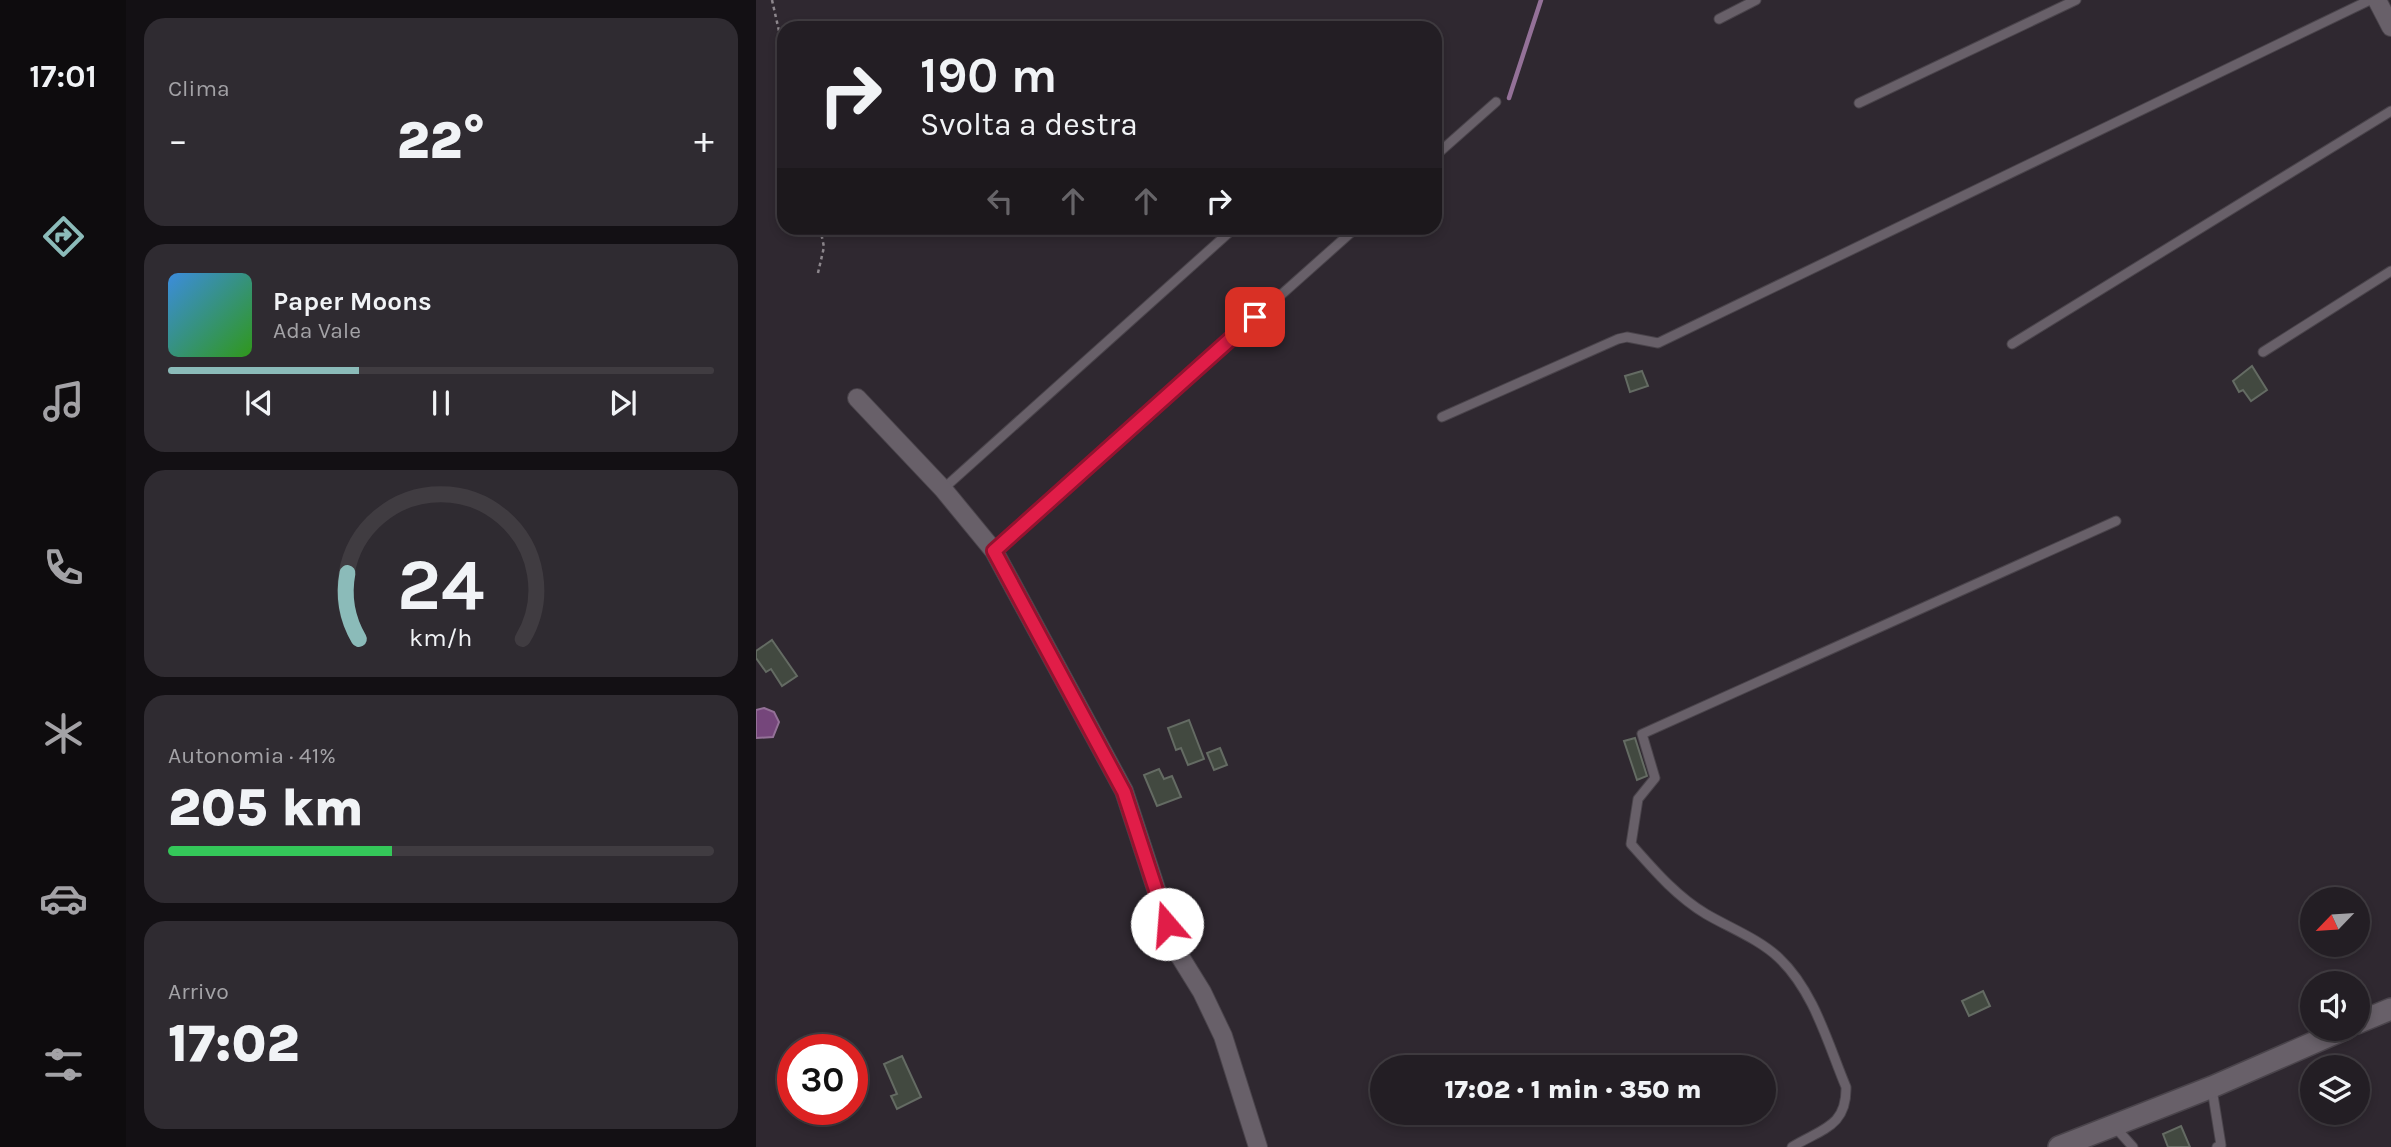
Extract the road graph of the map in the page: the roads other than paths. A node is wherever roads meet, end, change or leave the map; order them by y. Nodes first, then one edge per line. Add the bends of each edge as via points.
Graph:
1 (1756, 0) edge
2 (2076, 0) edge
3 (2378, 1) edge
4 (1719, 19) dead end
5 (2391, 27) edge
6 (1496, 102) dead end
7 (1859, 103) dead end
8 (2391, 111) edge
9 (1442, 150) edge
10 (1226, 235) edge
11 (1348, 235) edge
12 (2391, 271) edge
13 (2011, 344) dead end
14 (2263, 352) dead end
15 (857, 398) dead end
16 (1443, 417) dead end
17 (943, 489) junction
18 (2116, 521) dead end
19 (994, 551) junction
20 (2391, 1009) edge
21 (2370, 1018) edge
22 (2317, 1041) edge
23 (2212, 1087) junction
24 (2114, 1126) junction
25 (1258, 1147) edge
26 (1792, 1147) edge
27 (2059, 1147) edge
28 (2133, 1147) edge
29 (2217, 1147) edge

1 - 4 lane
2 - 7 lane
3 - 5 street
3 - 16 lane via 1658,343 1618,339
6 - 9 lane
8 - 13 lane
10 - 17 lane
11 - 19 lane
12 - 14 lane
15 - 17 street
17 - 19 street
18 - 26 lane via 1642,734 1655,778 1637,799 1631,845 1676,893 1770,951 1791,971 1808,996 1846,1087 1846,1103 1836,1122
19 - 25 street via 1124,792 1175,950 1223,1036
20 - 21 main road
22 - 23 main road
23 - 24 main road
23 - 29 lane via 2221,1146
24 - 27 main road
24 - 28 lane

